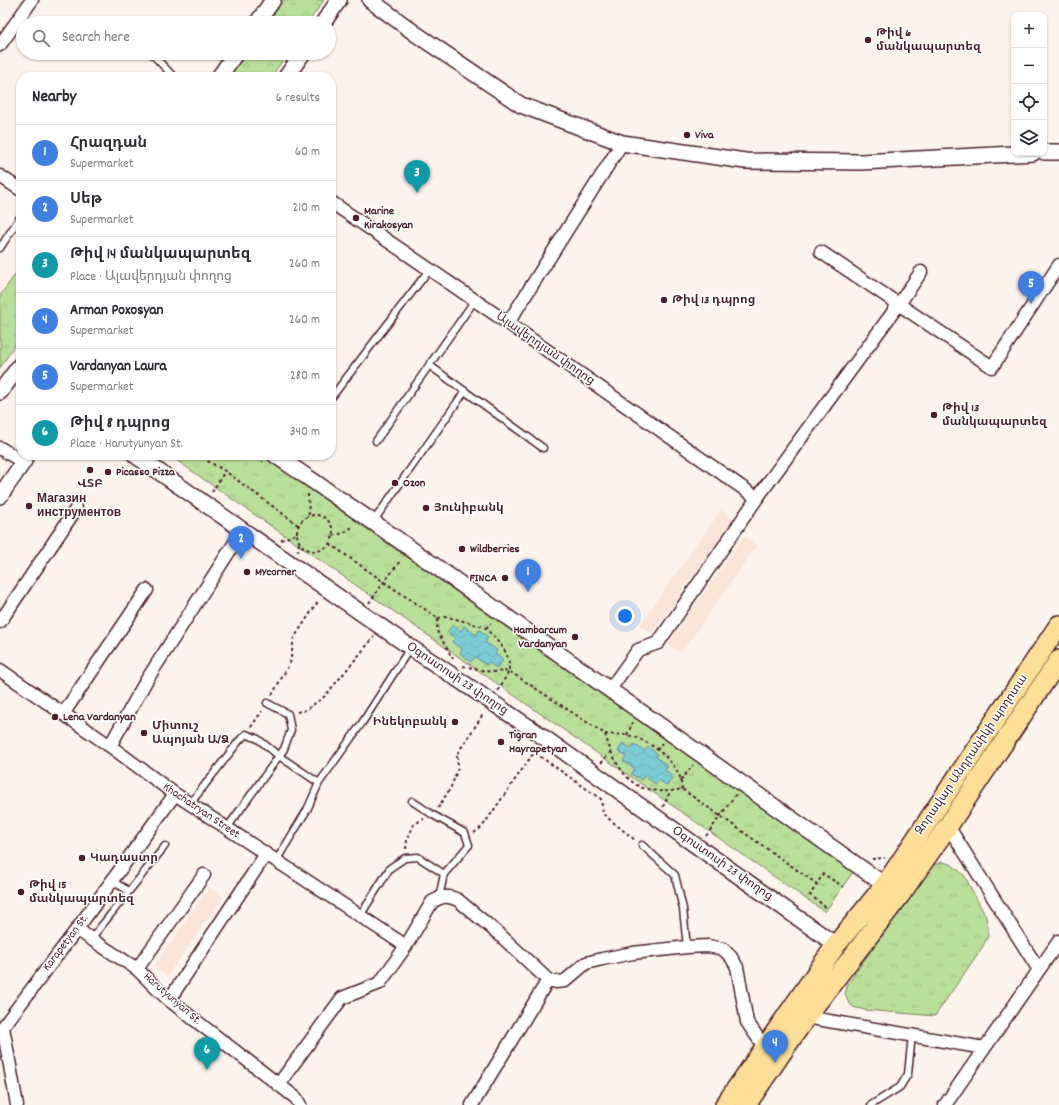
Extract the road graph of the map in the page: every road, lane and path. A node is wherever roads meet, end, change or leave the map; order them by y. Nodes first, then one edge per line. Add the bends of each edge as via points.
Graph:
1 (32, 0) edge
2 (273, 0) edge
3 (339, 0) edge
4 (370, 0) edge
5 (21, 16) edge
6 (262, 16) edge
7 (328, 16) edge
8 (16, 22) edge
9 (0, 45) edge
10 (158, 60) edge
11 (231, 60) edge
12 (298, 60) edge
13 (169, 72) edge
14 (223, 72) edge
15 (290, 72) edge
16 (622, 143) junction
17 (1047, 152) edge
18 (1059, 152) edge
19 (1011, 154) edge
20 (0, 176) edge
21 (16, 187) edge
22 (336, 205) edge
23 (16, 224) edge
24 (0, 248) edge
25 (821, 252) dead end
26 (1059, 265) edge
27 (429, 270) junction
28 (921, 272) dead end
29 (475, 300) junction
30 (899, 304) junction
31 (508, 323) junction
32 (429, 365) junction
33 (16, 371) edge
34 (336, 391) edge
35 (465, 391) junction
36 (0, 392) edge
37 (376, 441) dead end
38 (0, 448) edge
39 (543, 448) dead end
40 (16, 455) edge
41 (24, 460) edge
42 (142, 460) edge
43 (206, 460) edge
44 (282, 460) edge
45 (225, 471) junction
46 (211, 494) dead end
47 (308, 494) dead end
48 (0, 496) edge
49 (758, 498) junction
50 (76, 509) dead end
51 (309, 516) junction
52 (373, 522) junction
53 (298, 525) junction
54 (354, 526) dead end
55 (243, 530) junction
56 (333, 536) junction
57 (330, 544) junction
58 (402, 560) dead end
59 (384, 582) junction
60 (326, 589) junction
61 (147, 590) dead end
62 (362, 614) junction
63 (438, 618) junction
64 (0, 622) edge
65 (491, 623) dead end
66 (1059, 625) edge
67 (381, 627) junction
68 (486, 628) junction
69 (410, 648) junction
70 (1059, 660) edge
71 (458, 662) dead end
72 (463, 666) dead end
73 (509, 671) junction
74 (1, 672) edge
75 (610, 689) junction
76 (491, 702) junction
77 (267, 703) junction
78 (63, 714) junction
79 (288, 714) junction
80 (633, 722) dead end
81 (246, 734) junction
82 (539, 734) junction
83 (605, 734) junction
84 (627, 735) junction
85 (662, 742) dead end
86 (110, 746) junction
87 (658, 750) junction
88 (535, 751) junction
89 (611, 751) junction
90 (279, 756) junction
91 (694, 764) dead end
92 (598, 767) dead end
93 (681, 780) junction
94 (319, 783) junction
95 (682, 789) junction
96 (670, 792) junction
97 (736, 793) dead end
98 (175, 794) junction
99 (412, 801) dead end
100 (190, 804) junction
101 (660, 813) dead end
102 (433, 815) junction
103 (720, 816) junction
104 (948, 826) junction
105 (227, 828) junction
106 (466, 838) junction
107 (642, 845) joint
108 (165, 846) dead end
109 (698, 847) junction
110 (887, 857) dead end
111 (271, 858) junction
112 (405, 858) junction
113 (872, 859) dead end
114 (444, 874) junction
115 (204, 875) dead end
116 (112, 881) junction
117 (817, 884) junction
118 (844, 887) dead end
119 (892, 890) junction
120 (129, 891) junction
121 (439, 898) junction
122 (827, 908) dead end
123 (360, 916) junction
124 (77, 929) junction
125 (91, 939) junction
126 (1059, 941) edge
127 (836, 945) junction
128 (406, 946) junction
129 (687, 947) junction
130 (853, 957) junction
131 (138, 969) junction
132 (1039, 970) junction
133 (548, 980) junction
134 (169, 1000) junction
135 (806, 1017) junction
136 (912, 1035) junction
137 (765, 1048) junction
138 (984, 1048) junction
139 (278, 1085) junction
140 (17, 1105) edge
141 (300, 1105) edge
142 (472, 1105) edge
143 (725, 1105) edge
144 (746, 1105) edge
145 (871, 1105) edge
146 (946, 1105) edge

1 - 5 street
2 - 6 street
3 - 7 street
4 - 16 street via 521,105
8 - 9 street
10 - 13 lane
11 - 14 street
12 - 15 street
16 - 19 street via 745,161 861,162
16 - 31 street
17 - 18 street
20 - 21 street
22 - 27 street, Ալավերդյան փողոց
23 - 24 lane
25 - 30 street
26 - 30 street via 992,367
27 - 29 street, Ալավերդյան փողոց
27 - 34 lane
28 - 30 street
29 - 31 street, Ալավերդյան փողոց
29 - 32 lane
30 - 49 street
31 - 49 street, Ալավերդյան փողոց
32 - 35 lane
32 - 37 lane
33 - 36 street
35 - 39 lane
35 - 52 lane
38 - 40 street
41 - 48 street
42 - 55 street, Օգոստոսի 23 փողոց
43 - 45 path
44 - 52 street
45 - 46 path
45 - 53 path
47 - 51 path
49 - 75 street via 658,643 638,650
50 - 64 street
51 - 53 path
51 - 56 path via 326,518 331,524
52 - 75 street
53 - 57 path via 297,538 305,549 314,552 323,550
54 - 56 path
55 - 60 street, Օգոստոսի 23 փողոց
55 - 86 street via 146,681
56 - 57 path
57 - 59 path
58 - 59 path
59 - 62 path
59 - 63 path
60 - 62 street, Օգոստոսի 23 փողոց
60 - 77 path via 294,638 290,663
61 - 78 street
62 - 67 street, Օգոստոսի 23 փողոց
63 - 68 path via 447,617
63 - 71 path via 437,631 453,659
65 - 68 path
66 - 119 main road, Զորավար Անդրանիկի պողոտա
67 - 69 street, Օգոստոսի 23 փողոց
67 - 79 path via 324,696 306,710
68 - 73 path via 504,649 509,660
69 - 76 street, Օգոստոսի 23 փողոց
69 - 94 lane via 362,723
70 - 104 main road, Զորավար Անդրանիկի պողոտա
72 - 73 path via 492,672
73 - 76 path
73 - 83 path
74 - 78 street, Khachatryan Street
75 - 119 street
76 - 82 street, Օգոստոսի 23 փողոց
76 - 102 path via 457,754 458,768 451,787
77 - 79 lane
77 - 81 path
78 - 86 street, Khachatryan Street
79 - 90 lane via 291,730
80 - 84 path
81 - 90 lane via 258,739
81 - 100 lane
82 - 88 path
82 - 109 street, Օգոստոսի 23 փողոց
83 - 84 path
83 - 89 path
84 - 87 path via 645,741
85 - 87 path
86 - 98 street, Khachatryan Street
87 - 93 path via 668,759
88 - 106 path via 482,827
88 - 107 path via 601,799 603,814
89 - 92 path
89 - 96 path via 624,775 640,787
90 - 94 lane
90 - 105 lane
91 - 93 path
93 - 95 path
94 - 111 lane via 307,810
95 - 96 path
95 - 103 path
96 - 101 path
97 - 103 path
98 - 100 street, Khachatryan Street
98 - 116 street, Karapetyan St.
99 - 102 lane
100 - 105 street, Khachatryan Street
102 - 106 lane via 465,833
102 - 112 path via 414,824 407,840
103 - 109 path
103 - 117 path
104 - 119 main road, Զորավար Անդրանիկի պողոտա
104 - 132 street
105 - 111 street, Khachatryan Street
106 - 114 lane via 469,845
107 - 129 lane via 675,875
108 - 120 lane
109 - 127 street, Օգոստոսի 23 փողոց
110 - 113 path
111 - 123 street, Khachatryan Street
111 - 134 street
112 - 114 lane via 418,857
112 - 123 lane via 390,868
114 - 121 lane
115 - 131 street
116 - 120 lane
116 - 124 street, Karapetyan St.
117 - 118 path via 823,874
117 - 122 path via 810,895
119 - 127 main road, Զորավար Անդրանիկի պողոտա
119 - 130 main road, Զորավար Անդրանիկի պողոտա
120 - 125 lane
121 - 128 street via 432,902
121 - 133 street via 451,897 458,900
123 - 128 street, Khachatryan Street
124 - 125 street, Harutyunyan St.
124 - 140 street, Karapetyan St. via 3,1027
125 - 131 street, Harutyunyan St.
126 - 132 street
127 - 130 main road
127 - 137 main road, Զորավար Անդրանիկի պողոտա
128 - 139 street via 380,983 342,998
129 - 133 street via 602,959 586,963 565,980
129 - 137 street via 708,946 723,949 731,957 737,967 747,1022
130 - 135 main road, Զորավար Անդրանիկի պողոտա
131 - 134 street, Harutyunyan St.
132 - 138 street
133 - 142 street
134 - 139 street, Harutyunyan St.
135 - 136 street
135 - 144 main road, Զորավար Անդրանիկի պողոտա
136 - 138 street
136 - 145 lane via 908,1074 900,1087
137 - 143 main road, Զորավար Անդրանիկի պողոտա
138 - 146 street
139 - 141 street, Harutyunyan St. via 296,1098

